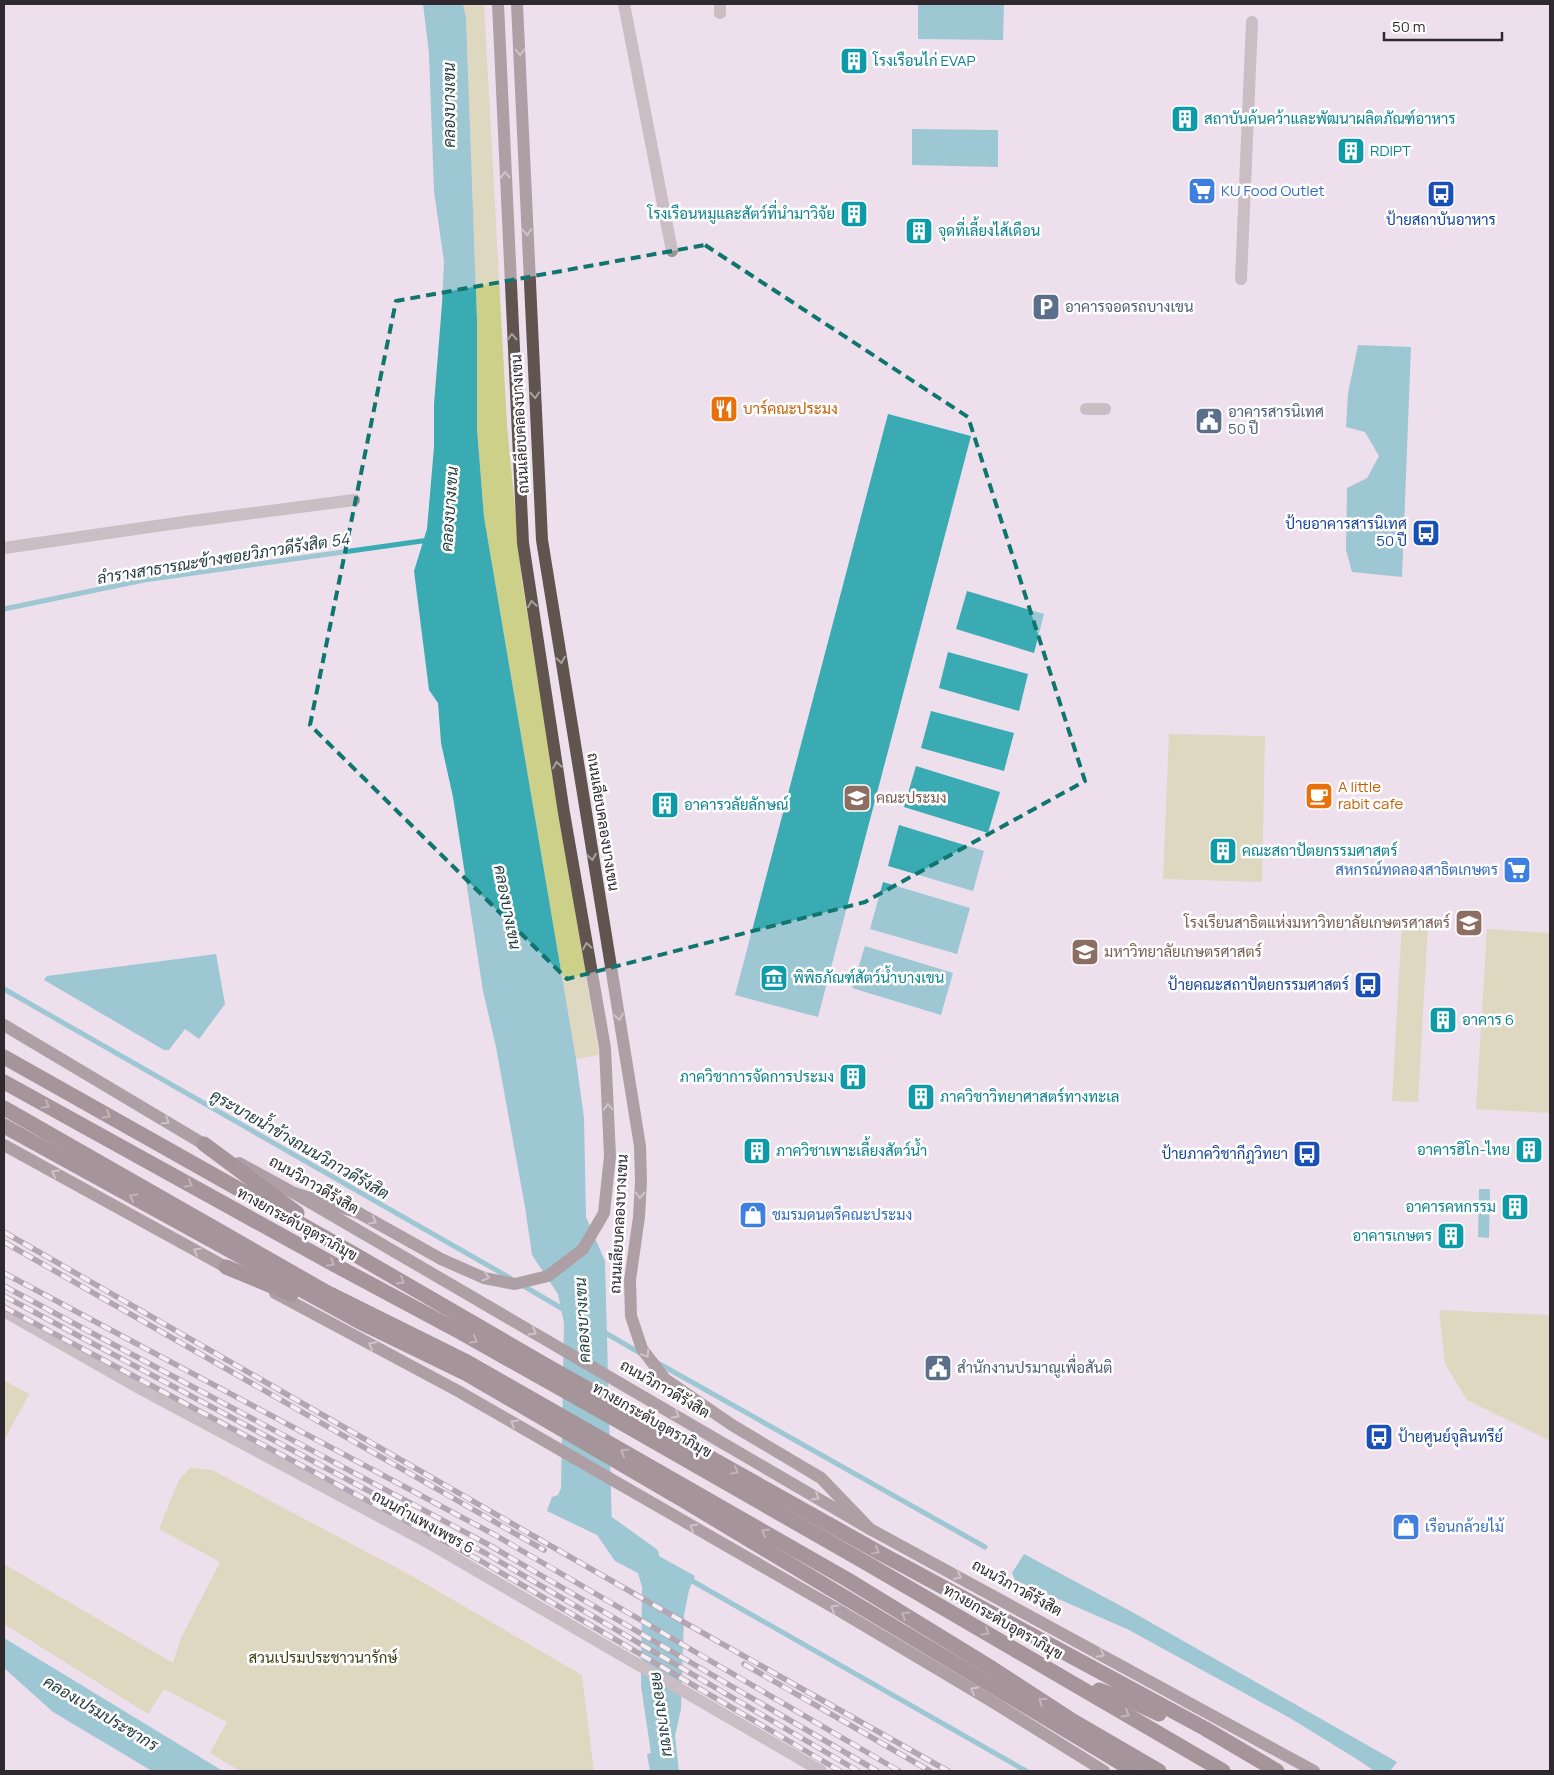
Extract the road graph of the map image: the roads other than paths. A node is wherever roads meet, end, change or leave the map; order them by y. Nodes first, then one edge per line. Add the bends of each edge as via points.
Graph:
1 (498, 4) edge
2 (518, 4) edge
3 (624, 4) edge
4 (1252, 22) dead end
5 (672, 251) dead end
6 (1242, 278) dead end
7 (1086, 409) dead end
8 (1105, 409) dead end
9 (354, 500) dead end
10 (4, 548) edge
11 (4, 1025) edge
12 (4, 1056) edge
13 (4, 1082) edge
14 (4, 1108) edge
15 (4, 1126) edge
16 (204, 1144) junction
17 (4, 1145) edge
18 (294, 1193) junction
19 (354, 1254) junction
20 (226, 1267) junction
21 (4, 1311) edge
22 (360, 1322) junction
23 (870, 1529) junction
24 (1069, 1680) junction
25 (1073, 1721) junction
26 (821, 1771) edge
27 (1104, 1771) edge
28 (1134, 1771) edge
29 (1146, 1771) edge
30 (1159, 1771) edge
31 (1223, 1771) edge
32 (1270, 1771) edge
33 (1277, 1771) edge
34 (1314, 1771) edge

18 -> 1 main road, ถนนเลียบคลองบางเขน via 358,1213 441,1259 484,1278 514,1284 548,1276 583,1249 604,1213 610,1156 605,1048 564,813 523,543
2 -> 23 main road, ถนนเลียบคลองบางเขน via 542,540 640,1146 639,1217 630,1280 631,1316 642,1350 666,1379 732,1425 821,1478
3 - 5 street
4 - 6 street
7 - 8 street
9 - 10 street
11 -> 16 main road, ถนนวิภาวดีรังสิต
12 -> 19 highway
13 -> 24 highway, ทางยกระดับอุตราภิมุข via 477,1341
25 -> 14 highway via 840,1575 466,1362 326,1292
22 -> 15 highway
16 - 18 main road, ถนนวิภาวดีรังสิต
16 - 19 highway
20 -> 17 main road
18 -> 23 main road, ถนนวิภาวดีรังสิต
19 -> 33 highway via 880,1553 1204,1728
20 - 22 highway
27 -> 20 main road via 840,1611 458,1391
21 - 26 street, ถนนกำแพงเพชร 6 via 141,1389 429,1543
22 - 28 highway via 467,1374 556,1425
23 -> 34 main road, ถนนวิภาวดีรังสิต
24 -> 31 highway, ทางยกระดับอุตราภิมุข
24 - 32 highway via 1138,1704
25 - 29 highway
25 - 30 highway

